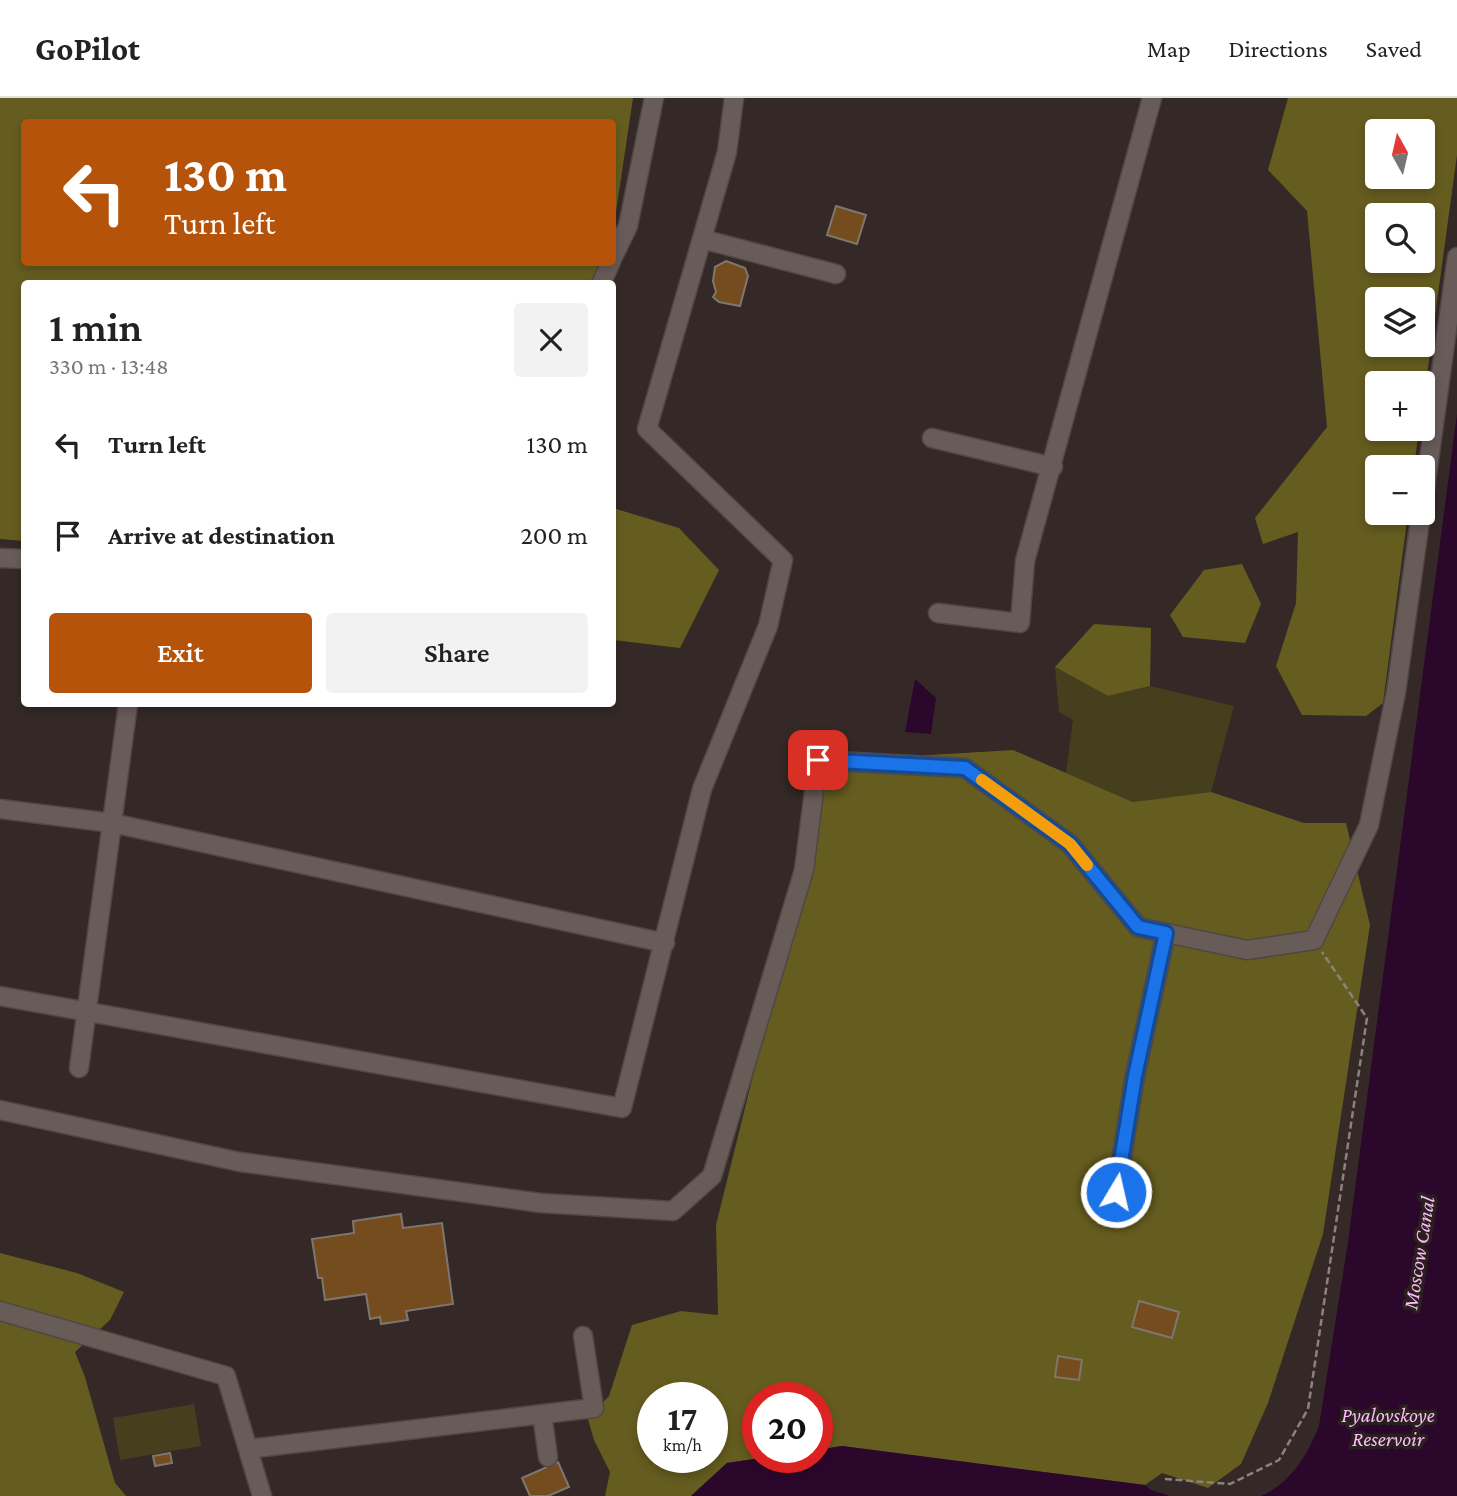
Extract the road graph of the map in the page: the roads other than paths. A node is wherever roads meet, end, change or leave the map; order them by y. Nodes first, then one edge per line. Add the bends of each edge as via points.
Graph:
1 (654, 98) edge
2 (734, 98) edge
3 (1152, 98) edge
4 (702, 239) junction
5 (616, 252) edge
6 (1457, 257) edge
7 (836, 274) dead end
8 (932, 438) dead end
9 (1430, 455) edge
10 (1053, 467) junction
11 (1419, 525) edge
12 (0, 558) edge
13 (21, 559) edge
14 (938, 613) dead end
15 (128, 707) edge
16 (0, 809) edge
17 (112, 823) junction
18 (1166, 933) junction
19 (665, 943) junction
20 (0, 996) edge
21 (87, 1011) junction
22 (79, 1068) dead end
23 (0, 1110) edge
24 (1116, 1192) dead end
25 (0, 1311) edge
26 (583, 1336) dead end
27 (542, 1414) junction
28 (248, 1448) junction
29 (548, 1457) dead end
30 (262, 1496) edge

1 - 5 street via 628,226
2 - 4 street via 727,152
3 - 10 street
4 - 7 street
4 - 19 street via 647,429 783,560 768,626 702,789
6 - 9 street
8 - 10 street
10 - 14 street via 1026,561 1020,623
11 - 18 street via 1396,692 1369,825 1314,940 1248,950
12 - 13 street
15 - 17 street
16 - 17 street
17 - 19 street
17 - 21 street
18 - 23 street via 1138,927 1070,844 965,768 818,760 804,870 712,1176 673,1211 541,1203 240,1162
18 - 24 street
19 - 21 street via 622,1108
20 - 21 street
21 - 22 street
25 - 28 street via 226,1376
26 - 27 street via 594,1408
27 - 28 street
27 - 29 street
28 - 30 street

